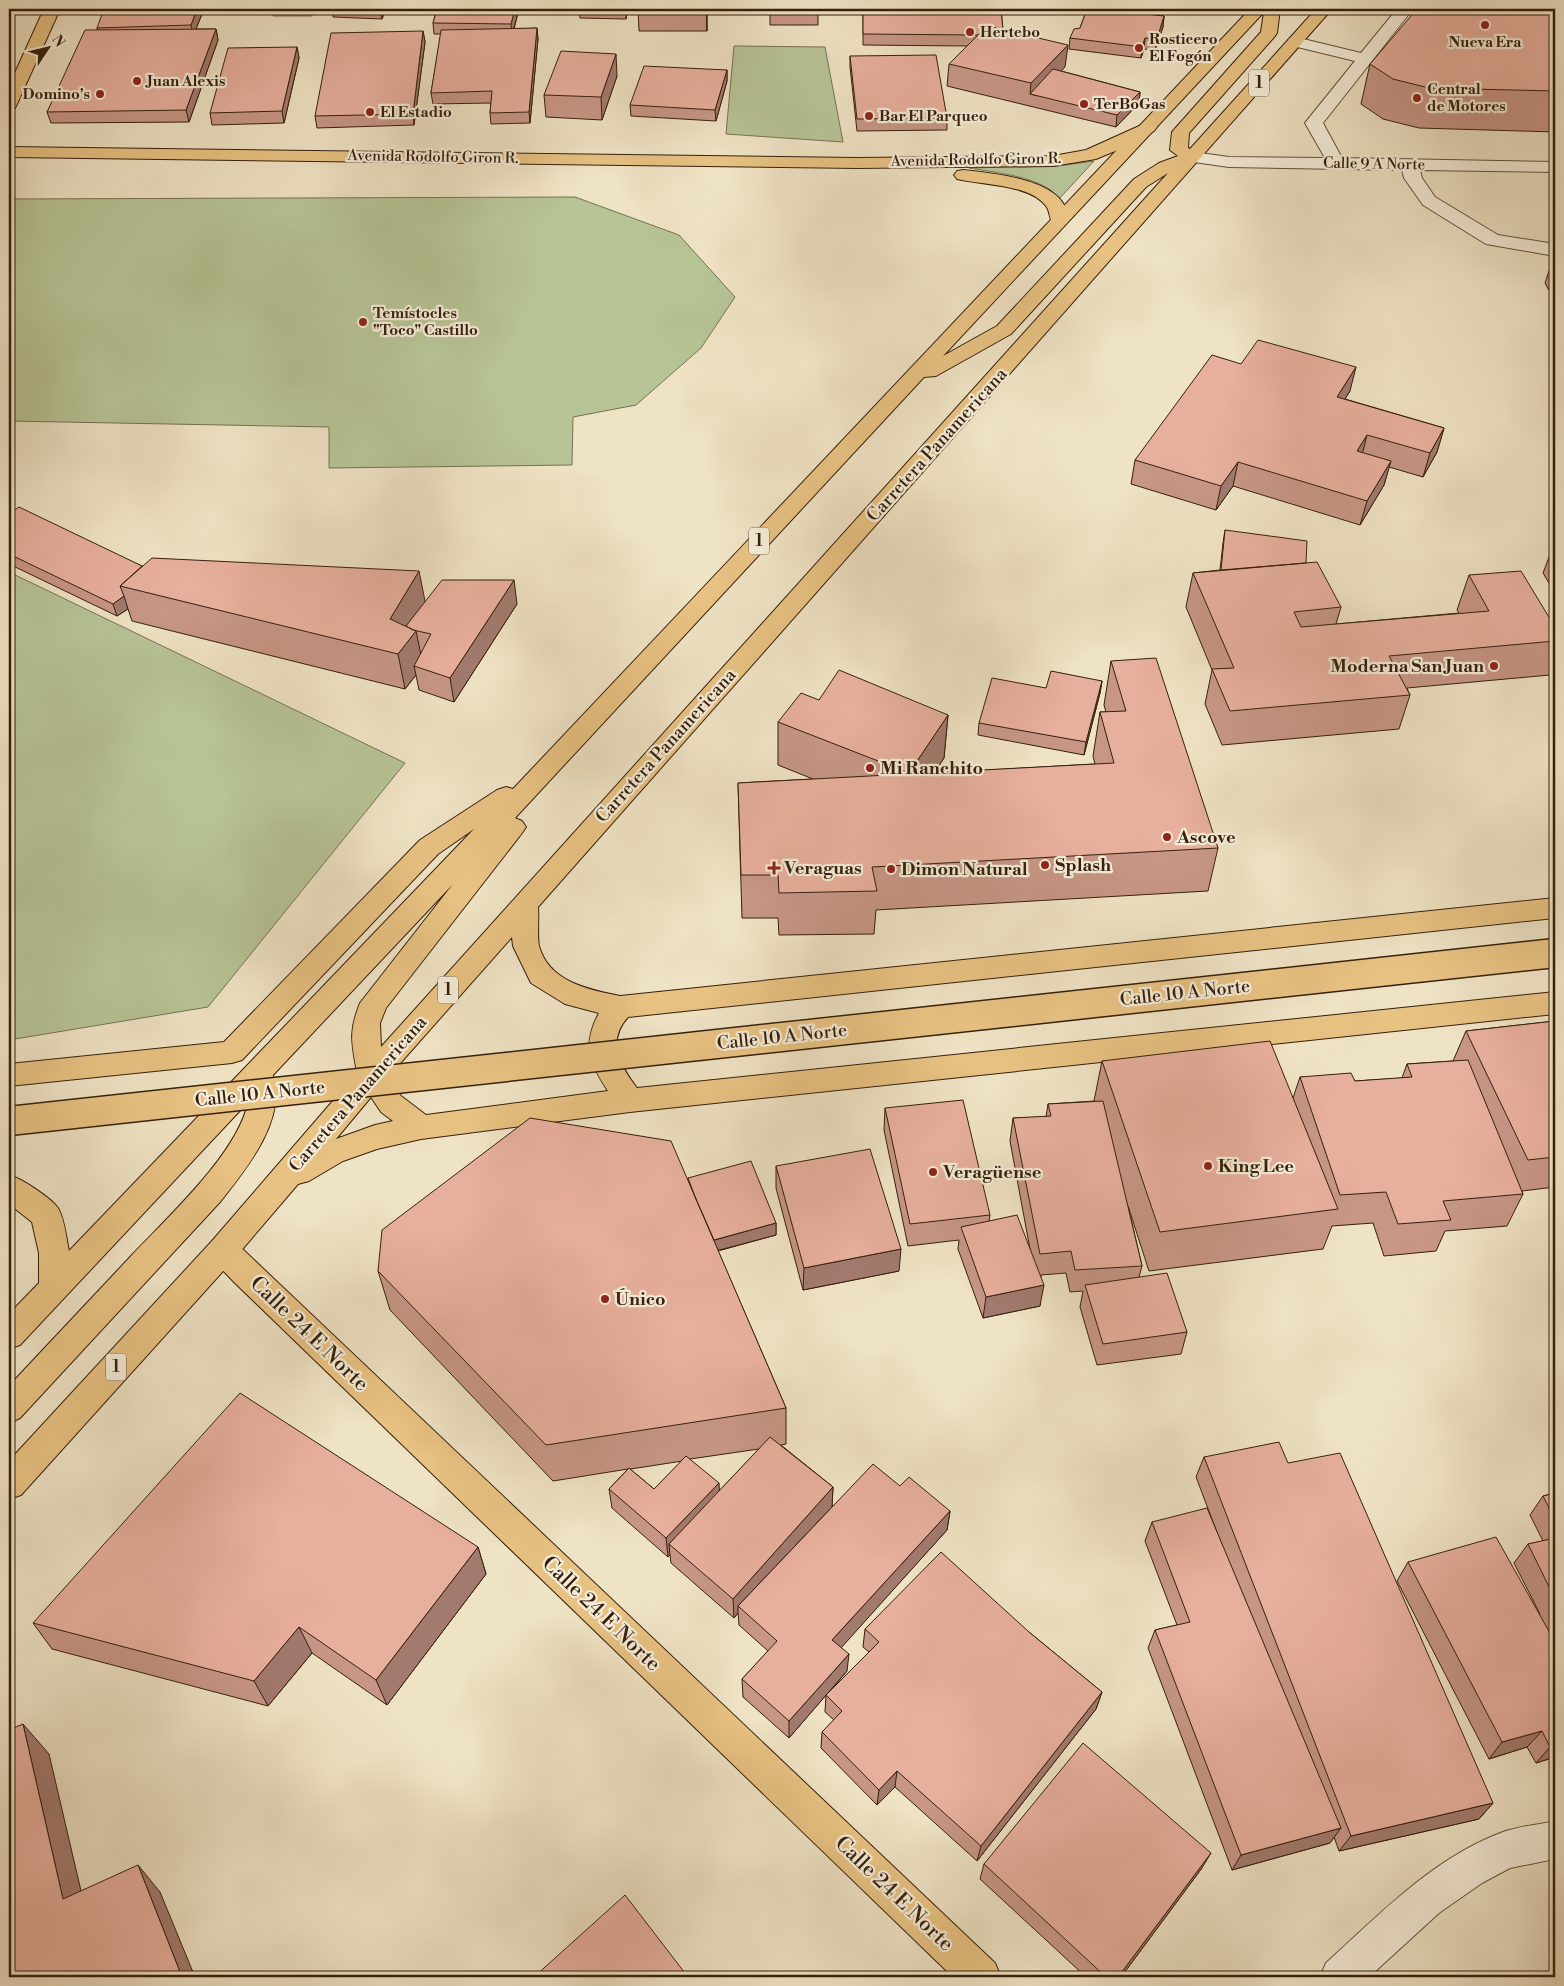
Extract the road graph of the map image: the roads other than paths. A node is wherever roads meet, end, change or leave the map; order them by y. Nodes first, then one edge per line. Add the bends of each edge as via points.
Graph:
1 (52, 9) edge
2 (1258, 9) edge
3 (1272, 9) edge
4 (1324, 9) edge
5 (1405, 9) edge
6 (1295, 42) junction
7 (1365, 59) junction
8 (9, 104) edge
9 (1148, 127) junction
10 (9, 152) edge
11 (1194, 157) junction
12 (857, 163) junction
13 (1336, 163) junction
14 (1409, 164) junction
15 (1555, 167) edge
16 (1060, 220) junction
17 (1555, 250) edge
18 (907, 384) junction
19 (637, 670) junction
20 (545, 771) junction
21 (525, 904) junction
22 (1555, 908) edge
23 (1555, 953) edge
24 (1555, 1002) edge
25 (620, 1007) junction
26 (232, 1052) junction
27 (258, 1071) junction
28 (9, 1075) edge
29 (372, 1076) junction
30 (630, 1100) junction
31 (9, 1121) edge
32 (421, 1127) junction
33 (282, 1182) junction
34 (9, 1187) edge
35 (223, 1250) junction
36 (54, 1288) junction
37 (9, 1335) edge
38 (9, 1408) edge
39 (9, 1484) edge
40 (1555, 1840) edge
41 (981, 1977) edge
42 (1340, 1977) edge

1 - 8 main road
2 - 9 main road, 1
3 - 11 main road via 1269,33 1181,132 1179,150
4 - 6 main road, Carretera Panamericana / 1
5 - 7 street
6 - 7 street
6 - 11 main road, Carretera Panamericana / 1
7 - 13 street via 1314,123
9 - 12 main road, Avenida Rodolfo Giron R. via 1090,154 1053,161
9 - 16 main road, 1
10 - 12 main road, Avenida Rodolfo Giron R.
11 - 13 street, Calle 9 A Norte via 1229,162
11 - 18 main road via 1165,167 1140,183 1004,330
11 - 21 main road, Carretera Panamericana / 1
12 - 16 main road, Avenida Rodolfo Giron R. via 1014,183 1055,205
13 - 14 street, Calle 9 A Norte
14 - 15 street, Calle 9 A Norte
14 - 17 street via 1413,178 1429,201 1460,221 1493,240
16 - 18 main road, 1
18 - 19 main road, 1
19 - 20 main road, 1
19 - 29 main road via 374,1003 366,1023
20 - 26 main road via 429,847
20 - 27 main road, 1
21 - 25 main road via 526,946 541,976 575,997
21 - 29 main road, Carretera Panamericana / 1
22 - 25 main road
23 - 31 main road, Calle 10 A Norte, bridge
24 - 30 main road
25 - 30 main road via 610,1016 601,1041 609,1070
26 - 27 main road
26 - 28 main road
27 - 36 main road, 1
27 - 38 main road via 264,1088 261,1111 248,1138 224,1173 187,1218
29 - 32 main road via 391,1104
29 - 33 main road, Carretera Panamericana / 1
30 - 32 main road
32 - 33 main road via 375,1136 333,1152
33 - 35 main road, Carretera Panamericana / 1
34 - 36 main road via 46,1215 54,1252
35 - 39 main road, Carretera Panamericana / 1
35 - 41 main road, Calle 24 E Norte
36 - 37 main road, 1
40 - 42 street via 1505,1850 1469,1870 1424,1899

